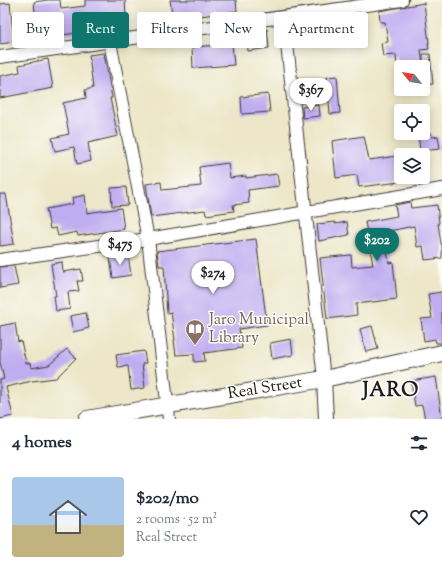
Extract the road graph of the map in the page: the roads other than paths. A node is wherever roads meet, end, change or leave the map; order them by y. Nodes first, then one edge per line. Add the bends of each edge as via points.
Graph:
1 (402, 0) edge
2 (314, 12) edge
3 (274, 17) edge
4 (129, 39) edge
5 (72, 47) edge
6 (111, 48) edge
7 (288, 48) edge
8 (0, 57) edge
9 (442, 189) edge
10 (306, 211) junction
11 (148, 239) junction
12 (0, 260) edge
13 (442, 353) edge
14 (324, 379) junction
15 (169, 412) edge
16 (87, 419) edge
17 (326, 419) edge

1 - 2 street
3 - 4 street
5 - 8 street
6 - 11 street
7 - 10 street
9 - 10 street
10 - 11 street
10 - 14 street
11 - 12 street
11 - 15 street
13 - 14 main road, Real Street
14 - 15 main road, Real Street
14 - 17 street
15 - 16 main road, Real Street

